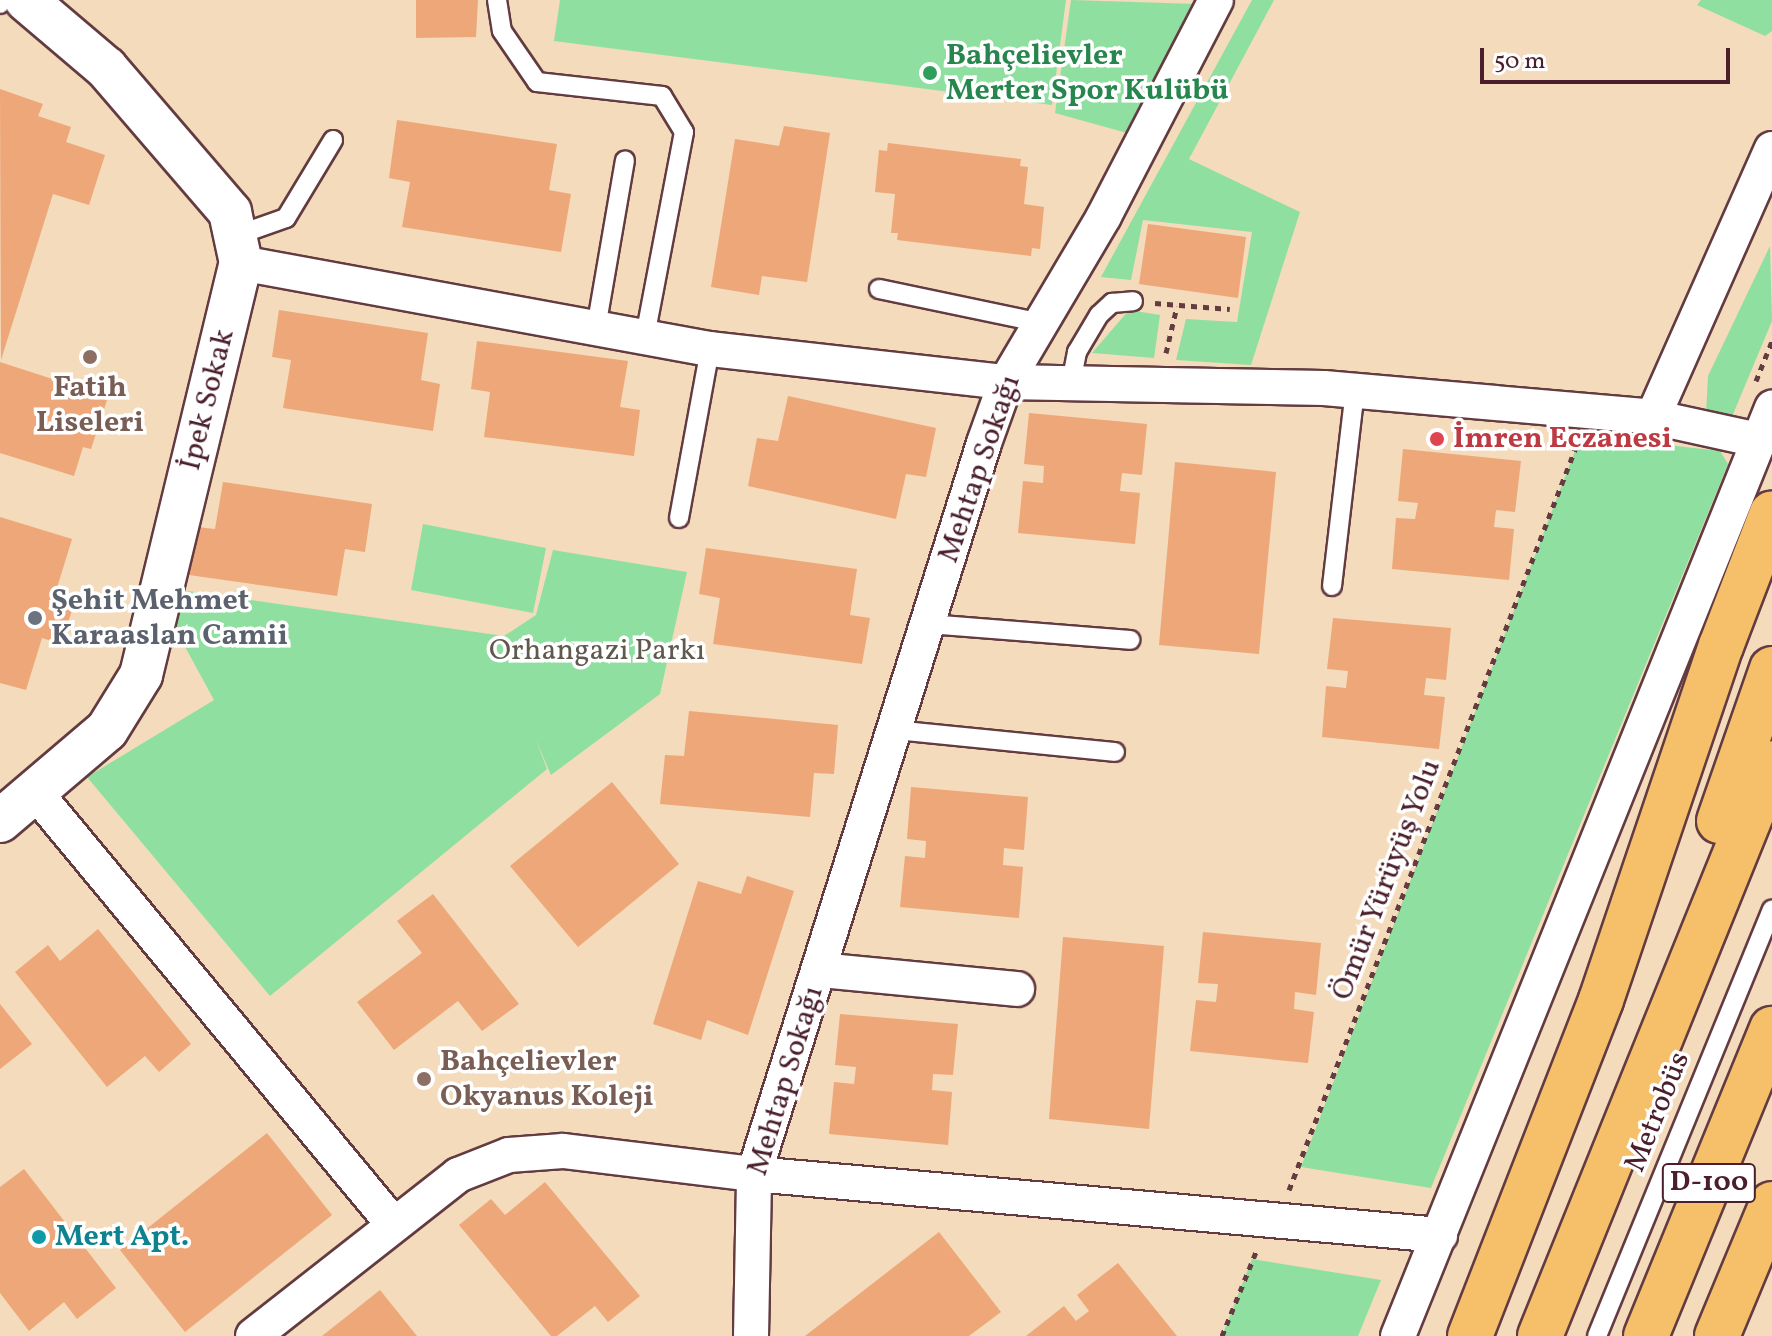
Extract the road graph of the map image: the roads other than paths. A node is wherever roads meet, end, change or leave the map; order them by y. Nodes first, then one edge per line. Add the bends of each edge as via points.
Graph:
1 (26, 0) edge
2 (497, 0) edge
3 (1216, 0) edge
4 (333, 140) dead end
5 (1772, 149) edge
6 (625, 160) dead end
7 (238, 250) junction
8 (879, 289) dead end
9 (1133, 301) road end
10 (1042, 323) junction
11 (596, 328) junction
12 (645, 337) junction
13 (710, 349) junction
14 (1006, 382) junction
15 (1071, 383) junction
16 (1355, 391) junction
17 (1772, 408) edge
18 (1653, 417) junction
19 (1758, 440) junction
20 (1772, 513) edge
21 (679, 518) dead end
22 (1332, 586) dead end
23 (928, 624) junction
24 (1130, 640) dead end
25 (1772, 669) edge
26 (895, 730) junction
27 (1115, 752) dead end
28 (1772, 763) edge
29 (35, 792) junction
30 (0, 821) edge
31 (1772, 909) edge
32 (820, 970) junction
33 (1017, 989) dead end
34 (1772, 1029) edge
35 (1662, 1033) junction
36 (754, 1174) junction
37 (1772, 1204) edge
38 (394, 1225) junction
39 (1440, 1235) junction
40 (253, 1336) edge
41 (751, 1336) edge
42 (1398, 1336) edge
43 (1470, 1336) edge
44 (1540, 1336) edge
45 (1597, 1336) edge
46 (1646, 1336) edge
47 (1717, 1336) edge

1 - 7 street via 106,68 230,212
2 - 12 lane via 502,31 537,82 662,96 684,132
3 - 10 street, Mehtap Sokağı
4 - 7 lane via 286,218
5 - 18 street
6 - 11 lane
7 - 11 street
7 - 29 street, İpek Sokak via 141,675 107,730
8 - 10 lane
9 - 15 lane via 1112,303 1099,315 1077,352
10 - 14 street, Mehtap Sokağı
11 - 12 street
12 - 13 street
13 - 14 street
13 - 21 lane
14 - 15 street
14 - 23 street, Mehtap Sokağı
15 - 16 street
16 - 18 street
16 - 22 lane
17 - 19 street
18 - 19 street
19 - 39 street
20 - 43 main road via 1721,646 1606,986
23 - 24 lane
23 - 26 street, Mehtap Sokağı
25 - 35 main road via 1703,868
26 - 27 lane
26 - 32 street, Mehtap Sokağı
28 - 35 main road
29 - 30 street, İpek Sokak
29 - 38 street
31 - 45 lane, Metrobüs
32 - 33 street, Mehtap Sokağı
32 - 36 street, Mehtap Sokağı
34 - 46 main road, D-100
35 - 44 main road
36 - 38 street via 563,1151 509,1155 458,1175
36 - 39 street
36 - 41 street, Mehtap Sokağı
37 - 47 main road
38 - 40 street
39 - 42 street

